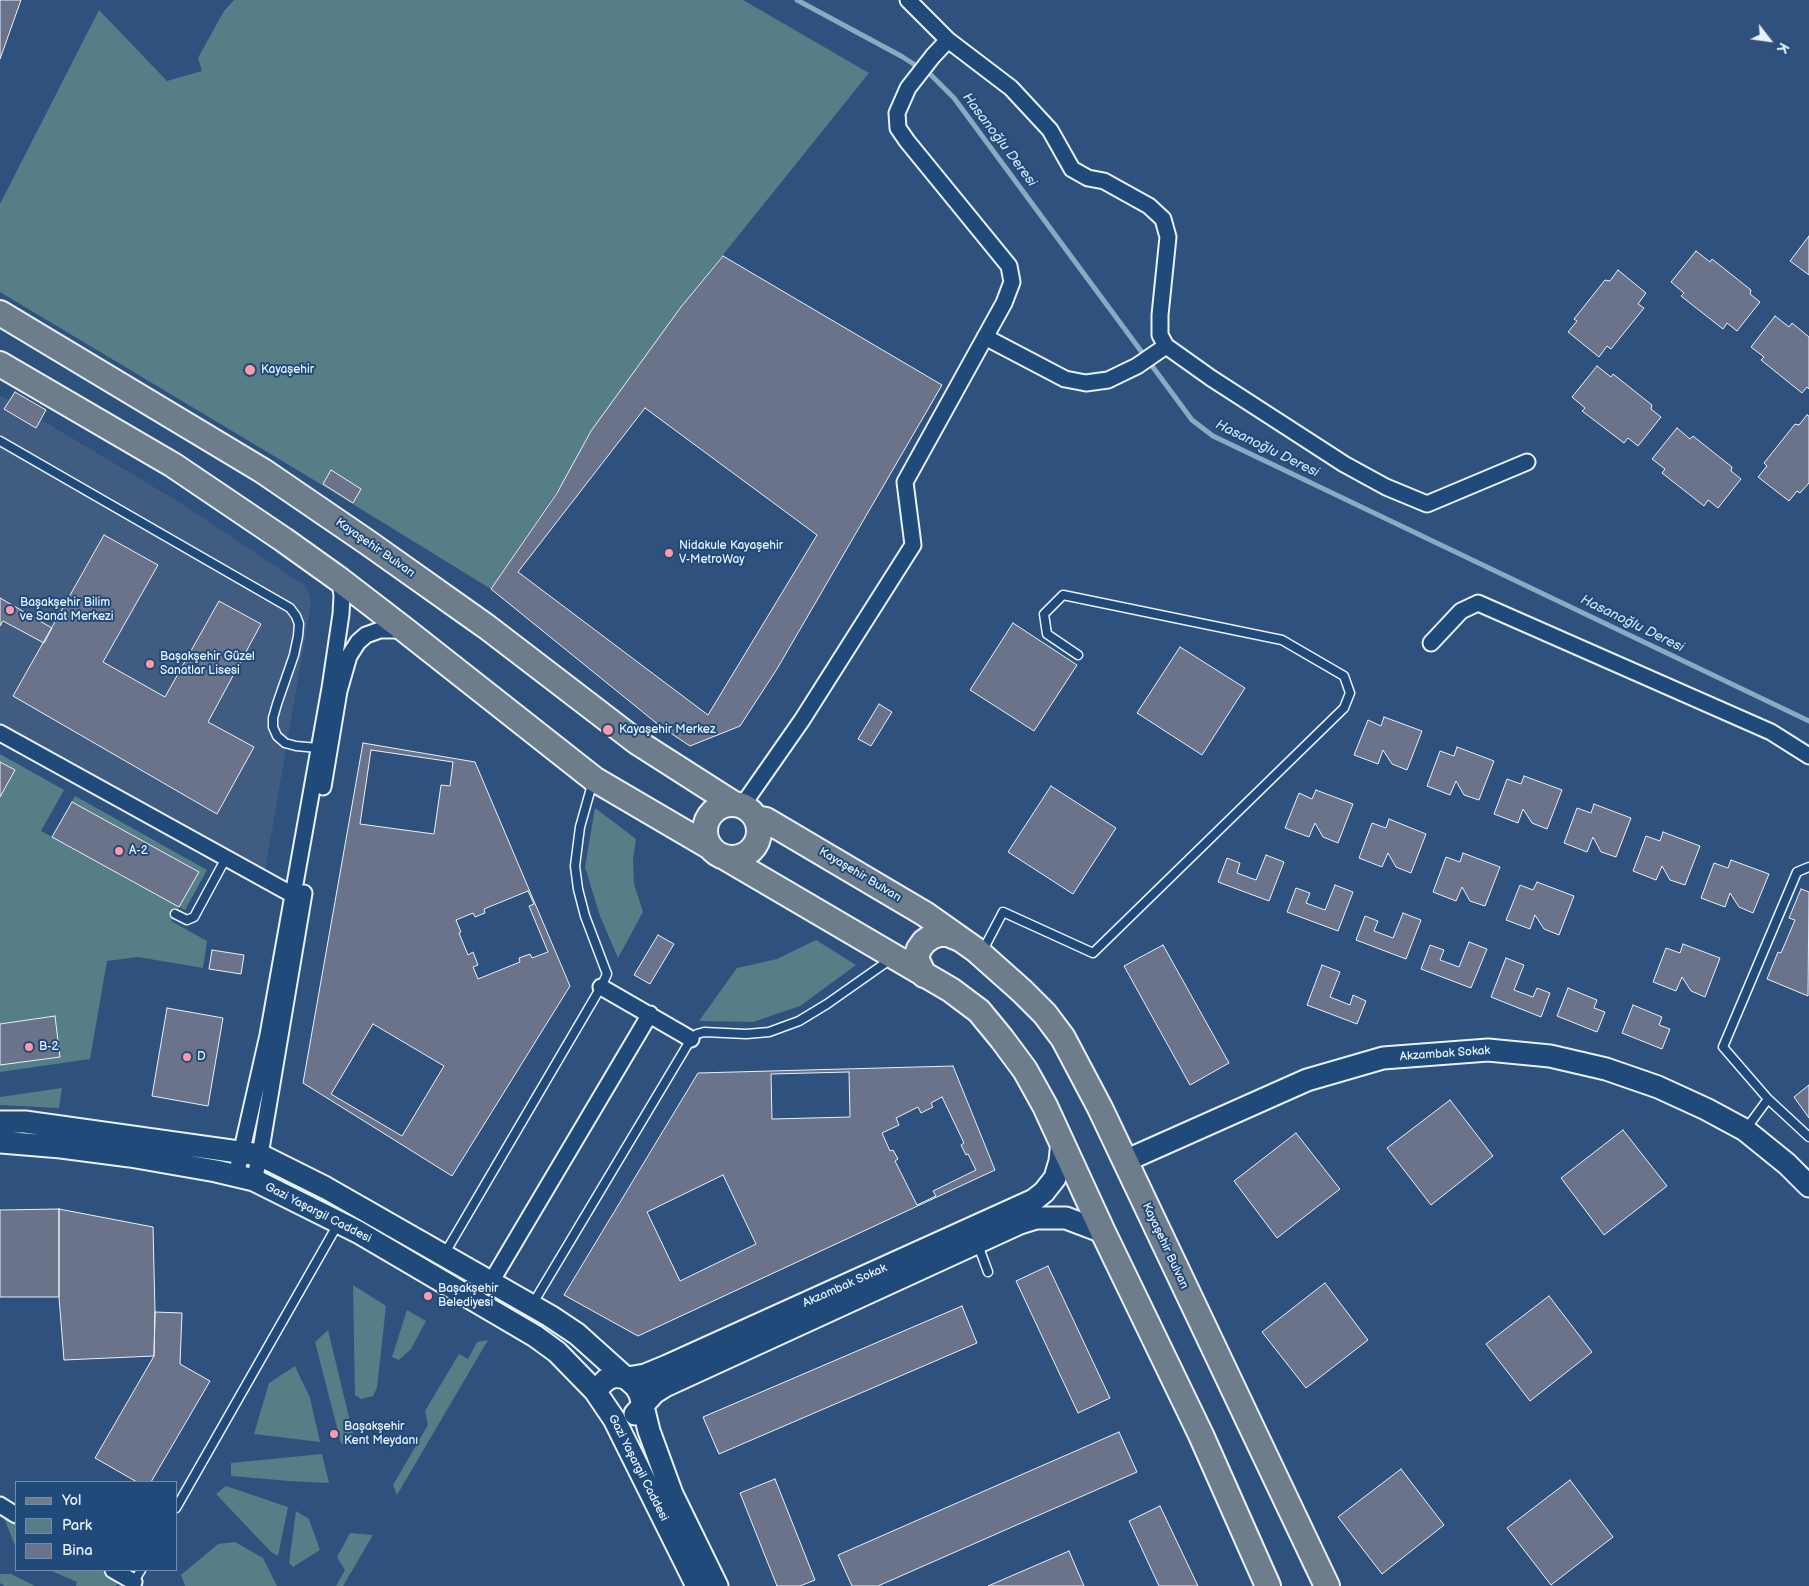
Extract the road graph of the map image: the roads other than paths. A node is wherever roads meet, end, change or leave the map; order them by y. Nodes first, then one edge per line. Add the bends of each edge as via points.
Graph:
1 (908, 0) edge
2 (948, 40) junction
3 (0, 313) edge
4 (985, 337) junction
5 (1166, 346) junction
6 (0, 364) edge
7 (0, 442) edge
8 (1527, 462) dead end
9 (340, 580) junction
10 (405, 630) junction
11 (1431, 642) dead end
12 (1078, 655) dead end
13 (0, 732) edge
14 (318, 748) junction
15 (1809, 756) edge
16 (594, 779) junction
17 (744, 809) junction
18 (718, 852) junction
19 (226, 858) junction
20 (1809, 867) edge
21 (298, 898) junction
22 (175, 914) dead end
23 (960, 938) junction
24 (906, 953) junction
25 (981, 954) junction
26 (601, 987) junction
27 (650, 1014) junction
28 (691, 1039) junction
29 (1768, 1099) junction
30 (0, 1122) edge
31 (1745, 1130) junction
32 (1809, 1137) edge
33 (1062, 1141) junction
34 (0, 1142) edge
35 (251, 1153) junction
36 (1125, 1161) junction
37 (245, 1178) junction
38 (1809, 1186) edge
39 (339, 1222) junction
40 (1103, 1232) junction
41 (974, 1236) junction
42 (444, 1254) junction
43 (988, 1272) dead end
44 (491, 1282) junction
45 (532, 1305) junction
46 (519, 1326) junction
47 (626, 1378) junction
48 (595, 1391) junction
49 (642, 1405) junction
50 (614, 1419) junction
51 (178, 1504) edge
52 (0, 1505) edge
53 (15, 1513) edge
54 (116, 1571) edge
55 (136, 1579) edge
56 (697, 1586) edge
57 (717, 1586) edge
58 (1268, 1586) edge
59 (1327, 1586) edge

1 - 2 street
2 - 4 street via 908,88 897,113 898,128 1009,266 1012,282
2 - 5 street via 1011,88 1050,130 1072,169 1088,178 1104,181 1149,206 1163,219 1168,237 1160,335
3 - 17 main road, Kayaşehir Bulvarı via 263,472 487,627 637,742
4 - 5 street via 1065,379 1086,383 1108,380 1137,366
4 - 17 street via 905,482 912,545
5 - 8 street via 1344,464 1386,487 1428,504
6 - 9 main road via 173,465
7 - 14 lane via 290,608 299,624 298,636 273,718 274,727 277,736 285,743
9 - 10 main road
9 - 14 street via 341,614
10 - 16 main road
10 - 21 street via 380,630 366,635 349,656 339,691
11 - 15 street via 1461,611 1478,603 1771,732
12 - 25 lane via 1047,634 1044,614 1063,594 1282,640 1344,676 1350,693 1344,708 1093,953 1003,912
13 - 19 street
14 - 21 street
16 - 18 main road
16 - 26 lane via 580,827 576,866 585,916 607,974
17 - 18 main road via 725,805 711,814 705,831 706,839
17 - 18 main road via 759,827 756,845 742,857
17 - 23 main road, Kayaşehir Bulvarı via 925,914
18 - 24 main road
19 - 21 street
19 - 22 lane via 192,919
20 - 29 lane via 1797,872 1723,1047
21 - 35 street
23 - 24 main road via 939,934
23 - 25 main road, Kayaşehir Bulvarı
24 - 28 lane via 799,1021 769,1032 704,1032
24 - 33 main road via 924,975 979,1011 1024,1070
25 - 36 main road, Kayaşehir Bulvarı via 1034,1002 1063,1038
26 - 27 street
26 - 42 lane
27 - 28 street
27 - 44 street
28 - 45 lane
29 - 31 lane
29 - 32 lane
30 - 35 street, Gazi Yaşargil Caddesi via 25,1122
31 - 36 street, Akzambak Sokak via 1658,1086 1606,1069 1550,1056 1488,1050 1383,1058 1307,1080
31 - 38 street, Akzambak Sokak
33 - 40 main road
33 - 41 street, Akzambak Sokak via 1055,1178 1044,1192
34 - 37 street, Gazi Yaşargil Caddesi via 130,1156
35 - 37 street
35 - 42 street, Gazi Yaşargil Caddesi via 326,1188
36 - 59 main road, Kayaşehir Bulvarı
37 - 39 street, Gazi Yaşargil Caddesi
39 - 46 street, Gazi Yaşargil Caddesi
39 - 51 lane
40 - 41 street, Akzambak Sokak via 1078,1221 1055,1217 1036,1218
40 - 58 main road via 1201,1435
41 - 43 lane
41 - 47 street, Akzambak Sokak via 645,1375
41 - 49 street, Akzambak Sokak via 665,1386
42 - 44 street, Gazi Yaşargil Caddesi
44 - 45 street, Gazi Yaşargil Caddesi
45 - 46 street
45 - 47 street, Gazi Yaşargil Caddesi via 577,1334
46 - 48 street, Gazi Yaşargil Caddesi via 557,1352
47 - 48 street, Akzambak Sokak via 614,1376
47 - 49 street via 636,1387
48 - 50 street, Gazi Yaşargil Caddesi
49 - 50 street, Akzambak Sokak via 631,1418
49 - 57 street via 672,1494
50 - 56 street, Gazi Yaşargil Caddesi
52 - 53 street
54 - 55 street

